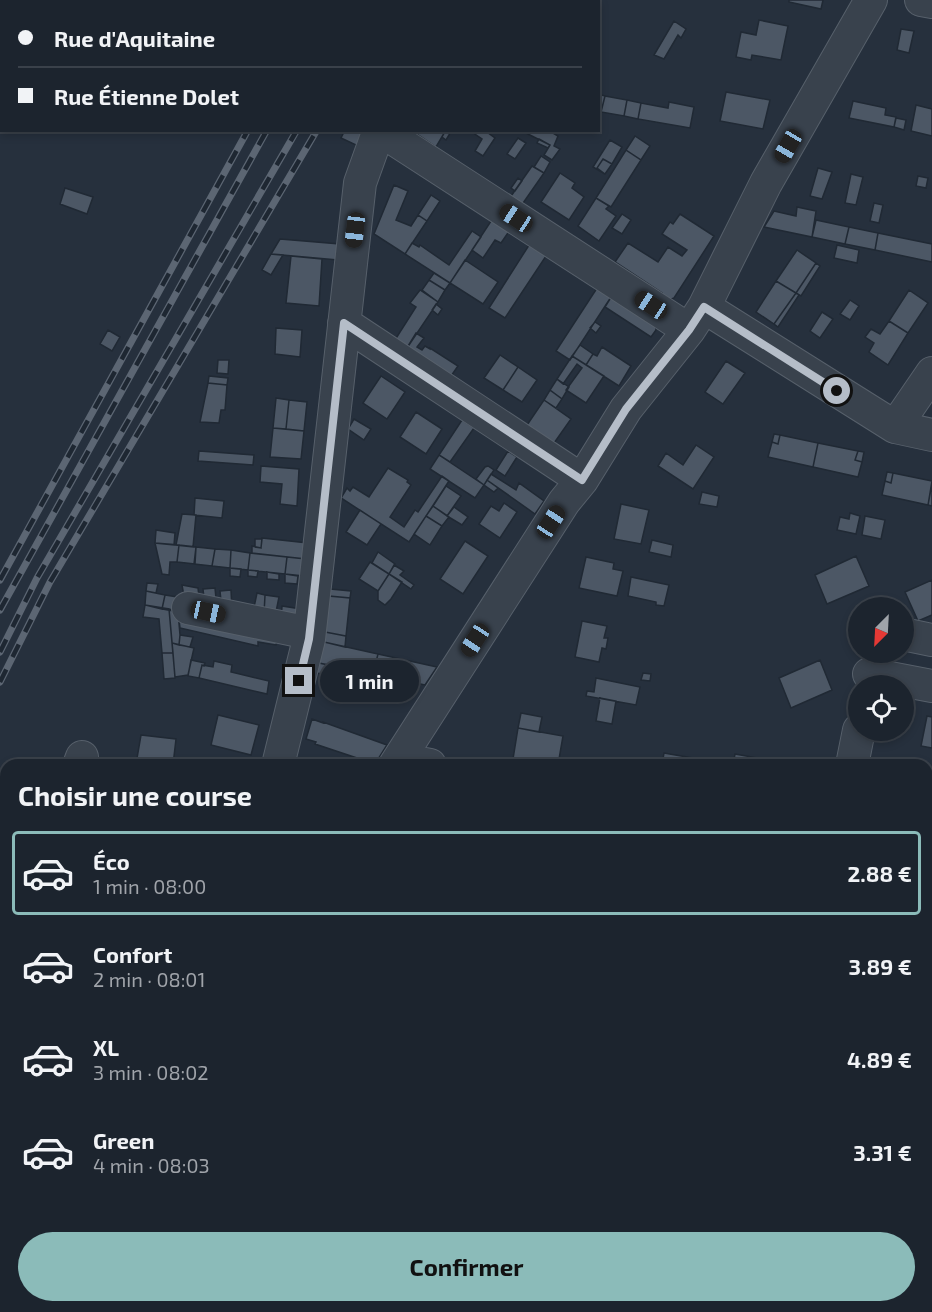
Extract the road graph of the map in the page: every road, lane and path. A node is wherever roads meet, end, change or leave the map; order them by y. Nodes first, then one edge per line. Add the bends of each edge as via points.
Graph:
1 (871, 0) edge
2 (921, 0) edge
3 (932, 2) edge
4 (379, 132) edge
5 (383, 132) edge
6 (697, 318) junction
7 (344, 323) junction
8 (932, 373) edge
9 (895, 427) junction
10 (932, 435) edge
11 (582, 480) junction
12 (188, 608) dead end
13 (309, 633) junction
14 (914, 636) edge
15 (932, 640) edge
16 (870, 671) edge
17 (932, 686) edge
18 (857, 741) edge
19 (280, 759) edge
20 (399, 759) edge
21 (853, 759) edge

1 - 6 street via 766,183
2 - 3 street
4 - 7 street via 360,183
5 - 6 street
6 - 9 street
6 - 11 street via 626,409
7 - 11 street
7 - 13 street
8 - 9 street
9 - 10 street
11 - 20 street
12 - 13 street
13 - 19 street
14 - 15 street
16 - 17 street
18 - 21 street

